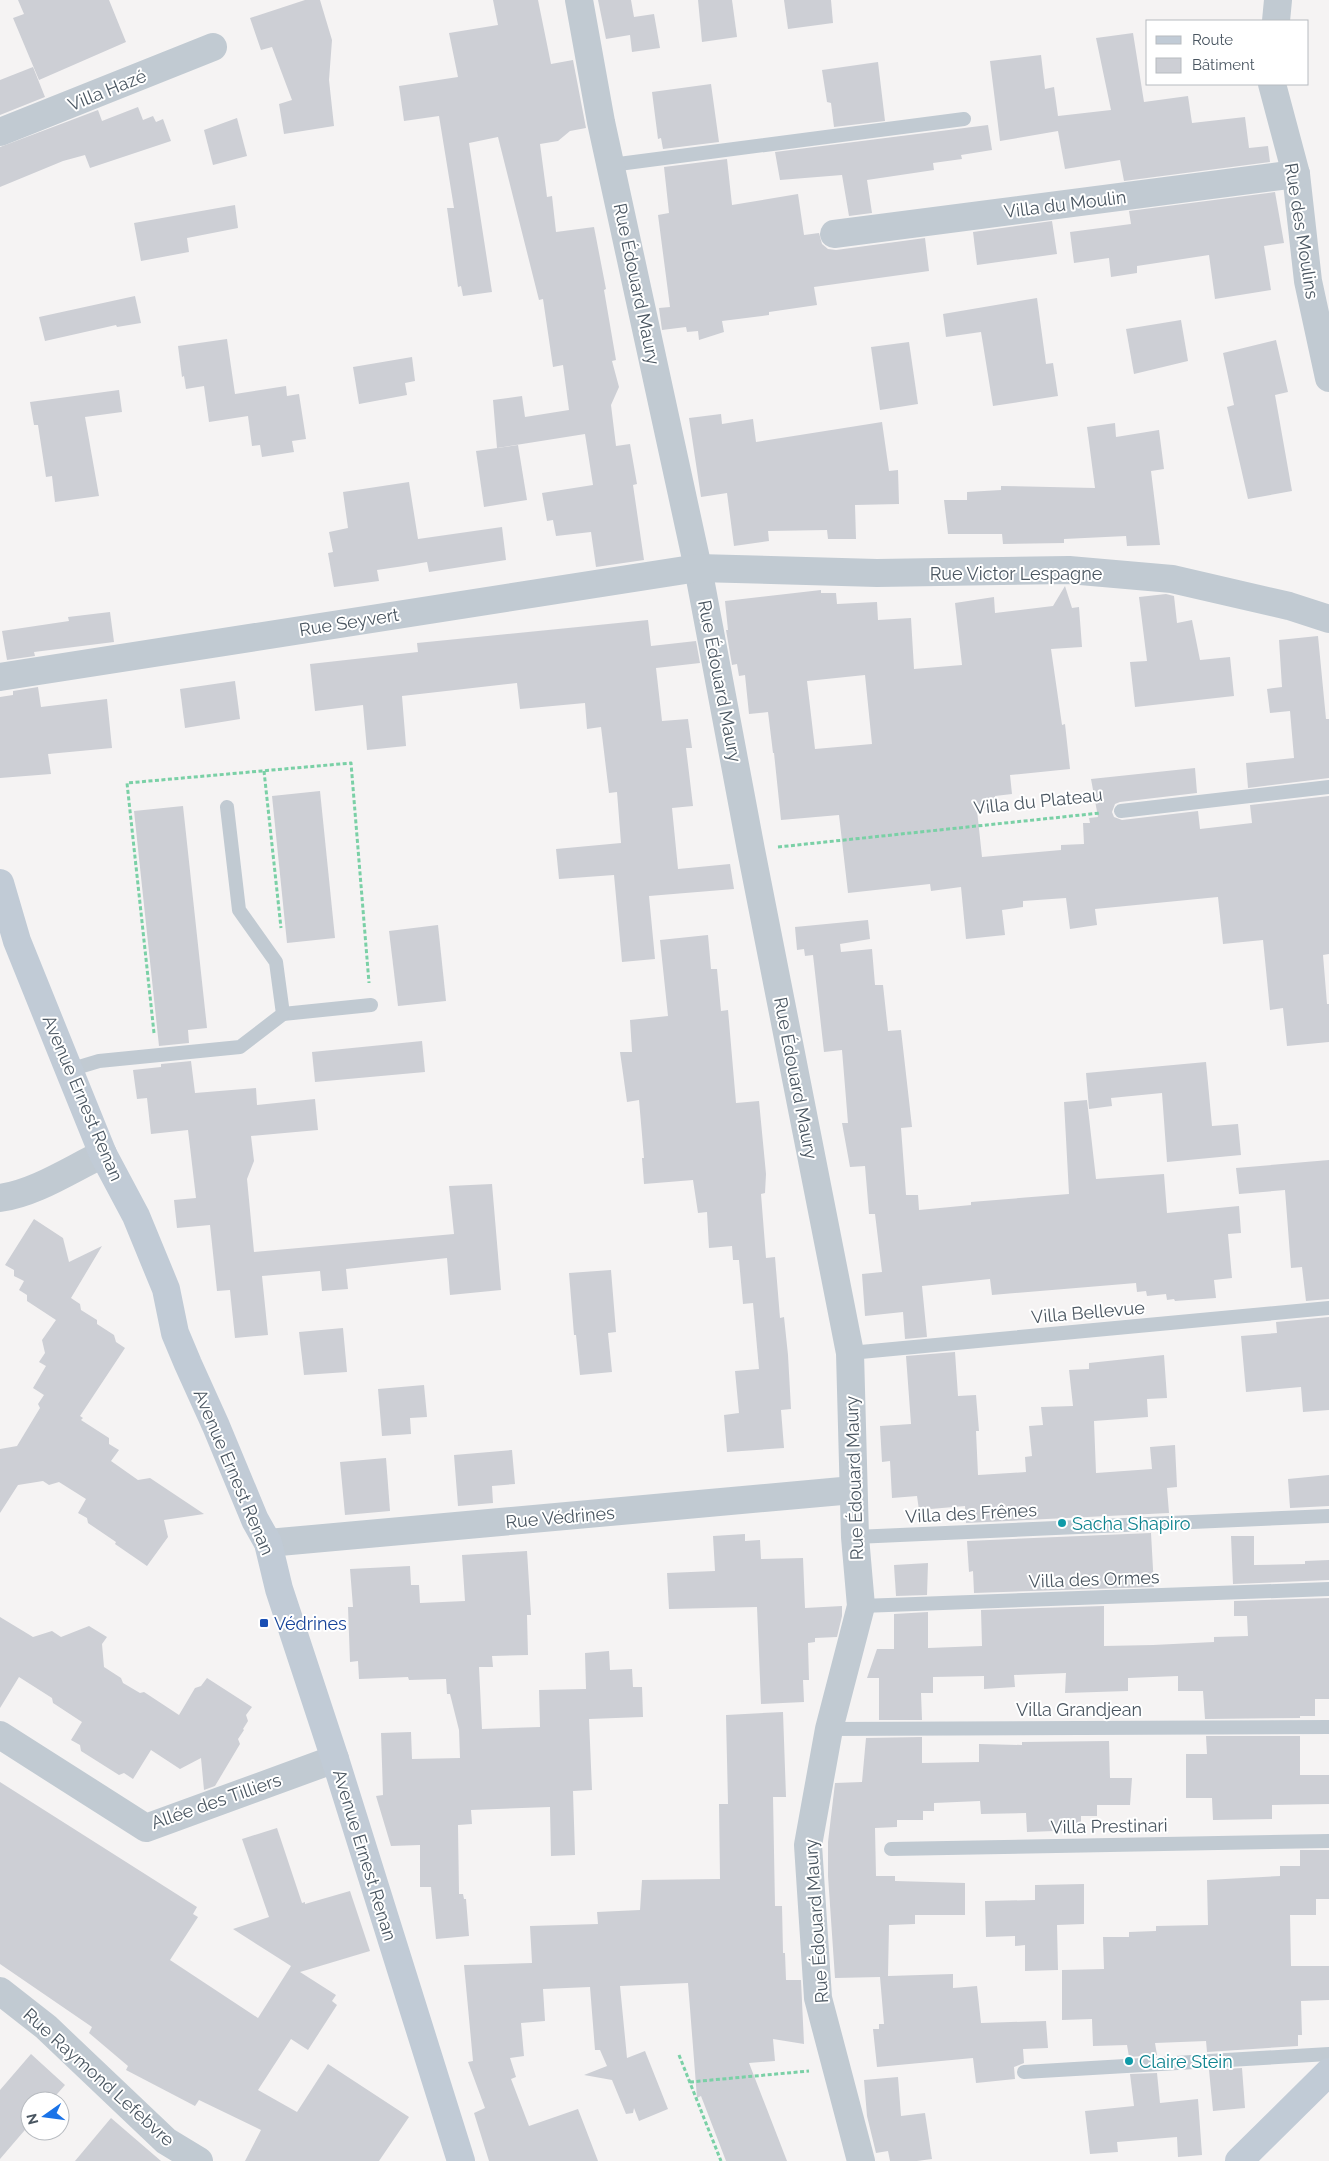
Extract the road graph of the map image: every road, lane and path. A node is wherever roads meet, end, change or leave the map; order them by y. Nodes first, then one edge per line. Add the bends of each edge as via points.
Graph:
1 (579, 0) edge
2 (1278, 0) edge
3 (1276, 20) edge
4 (214, 47) dead end
5 (1272, 85) edge
6 (964, 119) dead end
7 (0, 132) edge
8 (611, 165) junction
9 (1296, 174) junction
10 (834, 234) dead end
11 (1329, 378) edge
12 (698, 568) junction
13 (1329, 619) edge
14 (0, 677) edge
15 (264, 771) dead end
16 (1329, 787) edge
17 (227, 807) dead end
18 (1121, 811) joint
19 (751, 850) junction
20 (0, 883) edge
21 (276, 962) junction
22 (371, 1005) dead end
23 (283, 1014) junction
24 (69, 1070) junction
25 (103, 1154) junction
26 (0, 1198) edge
27 (1329, 1308) edge
28 (850, 1353) junction
29 (853, 1490) junction
30 (1329, 1516) edge
31 (854, 1537) junction
32 (268, 1543) junction
33 (1329, 1589) edge
34 (861, 1606) junction
35 (1329, 1727) edge
36 (829, 1729) junction
37 (0, 1735) edge
38 (336, 1759) junction
39 (1329, 1841) edge
40 (891, 1849) dead end
41 (0, 1991) edge
42 (1329, 2054) edge
43 (679, 2055) dead end
44 (836, 2068) junction
45 (1024, 2072) dead end
46 (1329, 2072) edge
47 (690, 2082) junction
48 (199, 2161) edge
49 (461, 2161) edge
50 (721, 2161) edge
51 (861, 2161) edge
52 (1240, 2161) edge

1 - 8 street, Rue Édouard Maury
2 - 3 street
4 - 7 street, Villa Hazé
5 - 9 street, Rue des Moulins
6 - 8 lane
8 - 12 street, Rue Édouard Maury
9 - 10 street, Villa du Moulin
9 - 11 street, Rue des Moulins via 1308,281
12 - 13 street, Rue Victor Lespagne via 877,573 1069,570 1172,578
12 - 14 street, Rue Seyvert
12 - 19 street, Rue Édouard Maury
15 - 21 path via 283,947
16 - 18 lane, Villa du Plateau
17 - 21 lane via 239,910
18 - 19 path, Villa du Plateau
19 - 28 street, Rue Édouard Maury
20 - 24 street, Avenue Ernest Renan via 17,941
21 - 23 lane
22 - 23 lane
23 - 24 lane via 240,1047 98,1061
24 - 25 street, Avenue Ernest Renan
25 - 26 street via 38,1185
25 - 32 street, Avenue Ernest Renan via 136,1216 166,1289 175,1333 255,1520
27 - 28 lane, Villa Bellevue
28 - 29 street, Rue Édouard Maury
29 - 31 street, Rue Édouard Maury
29 - 32 street, Rue Védrines
30 - 31 lane, Villa des Frênes
31 - 34 street, Rue Édouard Maury
32 - 38 street, Avenue Ernest Renan via 279,1589
33 - 34 lane, Villa des Ormes
34 - 36 street, Rue Édouard Maury
35 - 36 lane, Villa Grandjean
36 - 44 street, Rue Édouard Maury via 808,1845 818,1998
37 - 38 street, Allée des Tilliers via 146,1828
38 - 49 street, Avenue Ernest Renan
39 - 40 lane, Villa Prestinari
41 - 48 street, Rue Raymond Lefebvre via 46,2027 166,2141
42 - 45 lane
43 - 47 path
44 - 47 path
44 - 51 street, Rue Édouard Maury
46 - 52 street
47 - 50 path

